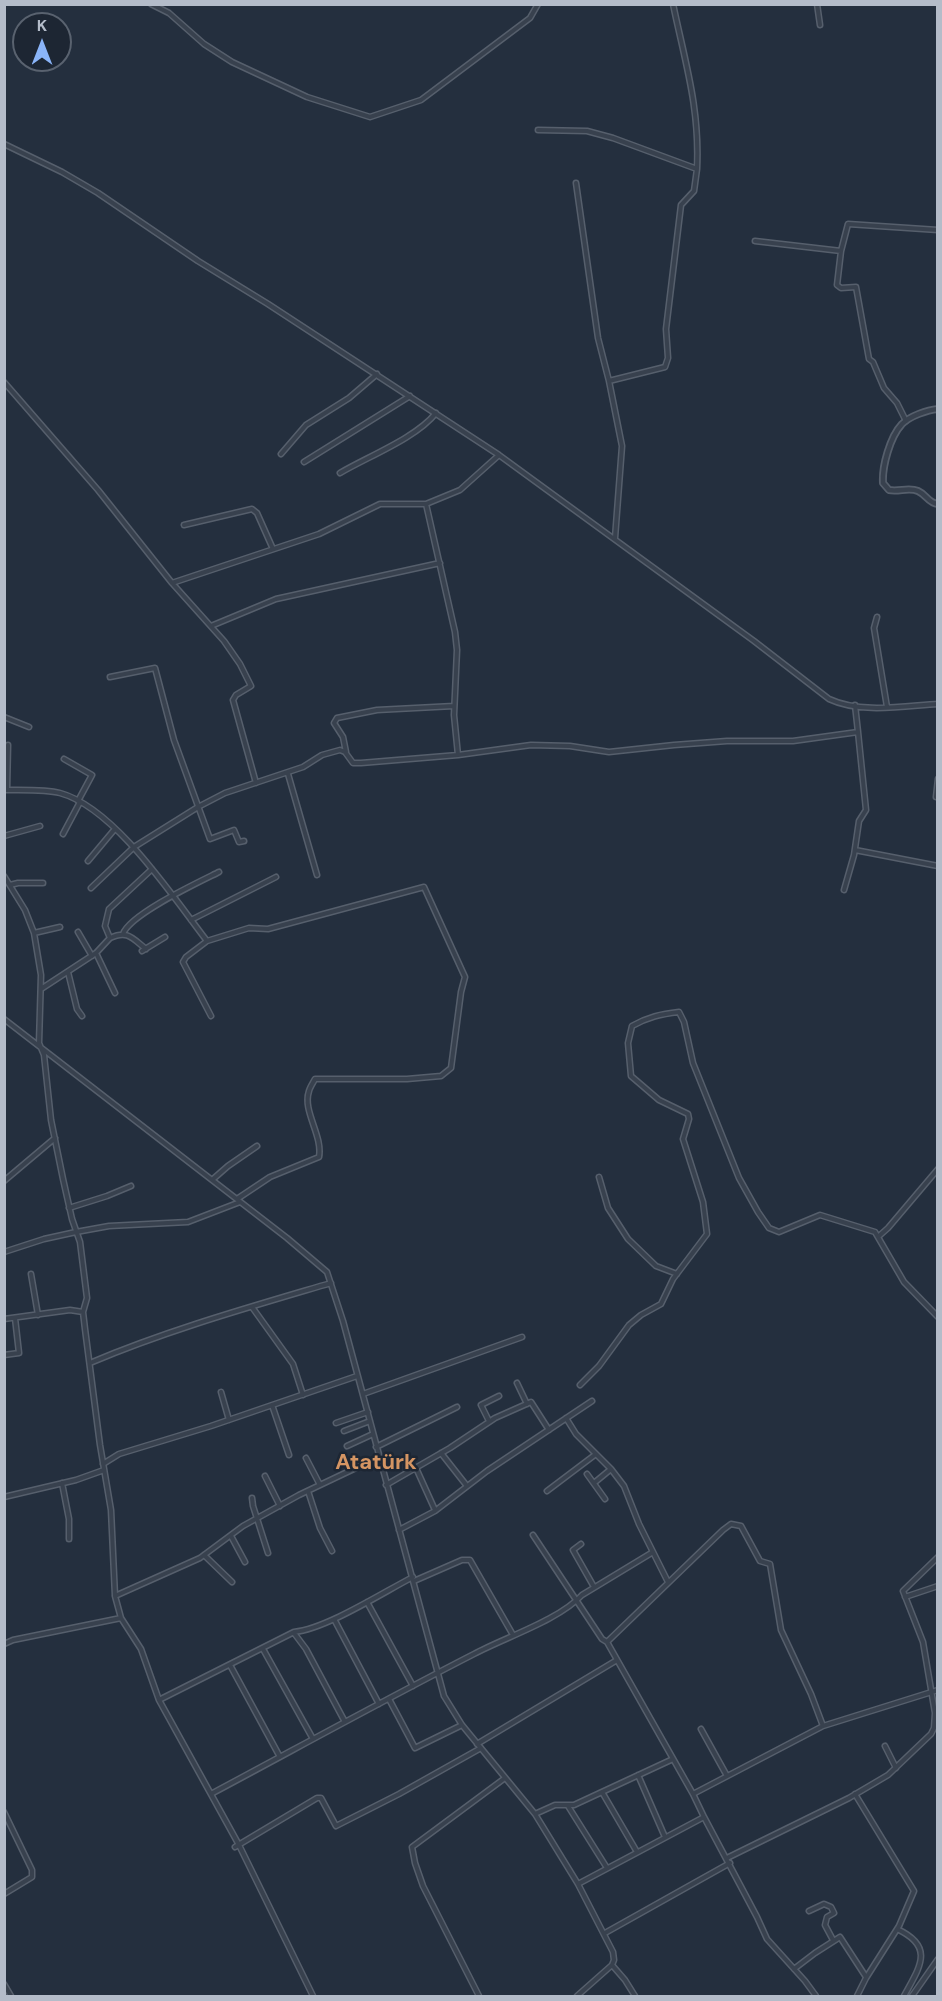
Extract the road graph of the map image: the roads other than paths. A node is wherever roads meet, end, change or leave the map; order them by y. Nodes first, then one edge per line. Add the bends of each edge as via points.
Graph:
1 (151, 4) edge
2 (538, 4) edge
3 (673, 4) edge
4 (817, 4) edge
5 (820, 25) dead end
6 (538, 130) dead end
7 (4, 144) edge
8 (698, 169) junction
9 (576, 183) dead end
10 (938, 230) edge
11 (755, 241) dead end
12 (841, 250) junction
13 (377, 374) junction
14 (609, 381) junction
15 (4, 382) edge
16 (410, 396) junction
17 (938, 409) edge
18 (436, 413) junction
19 (906, 421) junction
20 (281, 454) dead end
21 (499, 455) junction
22 (304, 462) dead end
23 (340, 473) dead end
24 (426, 504) junction
25 (938, 504) edge
26 (184, 525) dead end
27 (615, 538) junction
28 (273, 549) junction
29 (440, 563) junction
30 (172, 583) junction
31 (877, 616) dead end
32 (211, 626) junction
33 (110, 677) dead end
34 (938, 704) edge
35 (855, 705) junction
36 (454, 706) junction
37 (886, 707) junction
38 (4, 717) edge
39 (29, 727) dead end
40 (858, 732) junction
41 (8, 745) dead end
42 (346, 753) junction
43 (458, 755) junction
44 (64, 759) dead end
45 (288, 774) junction
46 (938, 779) edge
47 (256, 783) junction
48 (937, 788) edge
49 (6, 790) edge
50 (936, 797) dead end
51 (79, 802) junction
52 (198, 807) junction
53 (40, 826) dead end
54 (115, 829) junction
55 (63, 834) dead end
56 (4, 836) edge
57 (244, 841) dead end
58 (134, 847) junction
59 (855, 850) junction
60 (88, 861) dead end
61 (938, 866) edge
62 (152, 869) junction
63 (219, 872) dead end
64 (317, 875) dead end
65 (4, 876) edge
66 (276, 877) dead end
67 (43, 883) dead end
68 (10, 885) junction
69 (91, 888) dead end
70 (844, 890) dead end
71 (172, 895) junction
72 (191, 920) junction
73 (60, 927) dead end
74 (78, 932) dead end
75 (34, 933) junction
76 (123, 934) junction
77 (110, 938) junction
78 (165, 938) dead end
79 (207, 941) junction
80 (94, 954) junction
81 (68, 972) junction
82 (40, 989) junction
83 (115, 993) dead end
84 (82, 1016) dead end
85 (211, 1016) dead end
86 (4, 1019) edge
87 (41, 1047) junction
88 (55, 1138) junction
89 (257, 1146) dead end
90 (938, 1169) edge
91 (599, 1177) dead end
92 (212, 1180) junction
93 (4, 1181) edge
94 (131, 1186) dead end
95 (239, 1200) junction
96 (69, 1209) junction
97 (76, 1232) junction
98 (879, 1236) junction
99 (4, 1252) edge
100 (31, 1274) dead end
101 (677, 1274) junction
102 (331, 1283) junction
103 (252, 1307) junction
104 (83, 1312) junction
105 (38, 1315) junction
106 (938, 1317) edge
107 (15, 1318) junction
108 (4, 1319) edge
109 (522, 1337) dead end
110 (4, 1355) edge
111 (90, 1363) junction
112 (357, 1376) junction
113 (516, 1383) dead end
114 (580, 1385) dead end
115 (220, 1392) dead end
116 (363, 1394) junction
117 (303, 1395) junction
118 (499, 1396) dead end
119 (592, 1401) dead end
120 (527, 1404) junction
121 (272, 1405) junction
122 (457, 1407) dead end
123 (368, 1412) junction
124 (566, 1418) junction
125 (229, 1420) junction
126 (370, 1421) junction
127 (489, 1422) junction
128 (336, 1423) dead end
129 (549, 1430) junction
130 (344, 1431) dead end
131 (373, 1434) junction
132 (347, 1446) dead end
133 (376, 1447) junction
134 (441, 1453) junction
135 (596, 1454) junction
136 (289, 1455) dead end
137 (379, 1457) junction
138 (306, 1458) dead end
139 (103, 1464) junction
140 (416, 1468) junction
141 (610, 1469) junction
142 (104, 1470) junction
143 (587, 1474) dead end
144 (265, 1476) dead end
145 (62, 1483) junction
146 (594, 1483) junction
147 (320, 1485) junction
148 (386, 1485) junction
149 (467, 1486) junction
150 (308, 1491) junction
151 (547, 1491) dead end
152 (4, 1497) edge
153 (252, 1498) dead end
154 (605, 1498) dead end
155 (280, 1506) junction
156 (435, 1510) junction
157 (257, 1519) junction
158 (399, 1530) junction
159 (533, 1534) dead end
160 (231, 1536) junction
161 (69, 1539) dead end
162 (581, 1544) dead end
163 (332, 1551) dead end
164 (653, 1552) junction
165 (268, 1553) dead end
166 (204, 1555) junction
167 (938, 1557) edge
168 (245, 1562) dead end
169 (414, 1579) junction
170 (231, 1582) dead end
171 (668, 1582) junction
172 (938, 1586) edge
173 (594, 1587) junction
174 (115, 1596) junction
175 (905, 1597) junction
176 (576, 1601) junction
177 (367, 1602) junction
178 (121, 1618) junction
179 (334, 1619) junction
180 (294, 1632) junction
181 (513, 1635) junction
182 (607, 1642) junction
183 (4, 1644) edge
184 (262, 1649) junction
185 (617, 1660) junction
186 (230, 1665) junction
187 (437, 1672) junction
188 (413, 1686) junction
189 (938, 1690) edge
190 (930, 1691) junction
191 (388, 1699) junction
192 (159, 1700) junction
193 (379, 1704) junction
194 (345, 1722) junction
195 (462, 1725) junction
196 (823, 1726) junction
197 (701, 1729) dead end
198 (313, 1739) junction
199 (477, 1744) junction
200 (885, 1746) dead end
201 (481, 1748) junction
202 (280, 1757) junction
203 (673, 1759) junction
204 (896, 1768) junction
205 (638, 1775) junction
206 (727, 1776) junction
207 (505, 1778) junction
208 (603, 1792) junction
209 (211, 1794) junction
210 (693, 1794) junction
211 (855, 1794) junction
212 (568, 1805) junction
213 (4, 1812) edge
214 (535, 1814) junction
215 (704, 1817) junction
216 (665, 1837) junction
217 (237, 1846) junction
218 (637, 1852) junction
219 (728, 1861) junction
220 (607, 1868) junction
221 (578, 1884) junction
222 (4, 1894) edge
223 (809, 1911) dead end
224 (896, 1929) junction
225 (605, 1933) junction
226 (833, 1940) junction
227 (938, 1959) edge
228 (612, 1965) junction
229 (794, 1969) junction
230 (866, 1978) junction
231 (4, 1984) edge
232 (11, 1996) edge
233 (313, 1996) edge
234 (479, 1996) edge
235 (577, 1996) edge
236 (635, 1996) edge
237 (816, 1996) edge
238 (857, 1996) edge
239 (904, 1996) edge
240 (912, 1996) edge

1 - 2 street via 232,62 307,97 370,117 421,100 530,18
3 - 8 street via 693,94
4 - 5 street
6 - 8 street via 587,132 613,138
7 - 13 street via 98,193
8 - 14 street via 694,191 681,205 665,367
9 - 14 street via 597,338
10 - 12 street via 848,224
11 - 12 street
12 - 19 street via 837,285 856,287 868,359
13 - 16 street
13 - 20 street via 349,398 306,424
14 - 27 street via 622,447
15 - 30 street
16 - 18 street
16 - 22 street
17 - 19 street
18 - 21 street
18 - 23 street via 398,442
19 - 25 street via 886,458 883,483 893,491 916,490
21 - 24 street via 460,490
21 - 27 street
24 - 28 street via 380,504 319,534
24 - 29 street
26 - 28 street via 252,509
27 - 35 street via 829,699
28 - 30 street
29 - 32 street via 276,599
29 - 36 street via 457,650
30 - 32 street
31 - 37 street via 874,628
32 - 47 street via 233,652 251,684 233,700
33 - 52 street via 155,668 174,740
34 - 37 street
35 - 37 street
35 - 40 street
36 - 42 street via 377,710 337,718 334,723 346,744
36 - 43 street
38 - 39 street
40 - 43 street via 793,741 727,741 609,752 531,744
40 - 59 street via 866,810 859,821
41 - 49 street
42 - 43 street via 353,763 361,764
42 - 45 street via 340,750 322,755
44 - 51 street via 92,776
45 - 47 street
45 - 64 street
46 - 48 street
47 - 52 street
48 - 50 street
49 - 51 street via 59,793
51 - 54 street
51 - 55 street
52 - 57 street via 210,839 234,830 239,842
52 - 58 street
53 - 56 street
54 - 58 street
54 - 60 street
58 - 62 street
58 - 69 street
59 - 61 street
59 - 70 street
62 - 71 street
62 - 77 street via 109,909 105,926
63 - 71 street
65 - 68 street
66 - 72 street
67 - 68 street
68 - 75 street
71 - 72 street
71 - 76 street via 129,923
72 - 79 street
73 - 75 street
74 - 80 street
75 - 82 street
76 - 77 street
76 - 78 street via 144,950
77 - 80 street
79 - 85 street via 183,962
79 - 95 street via 249,928 268,929 424,887 465,977 451,1068 441,1076 407,1079 315,1079 308,1100 319,1140 319,1157 270,1177
80 - 81 street
80 - 83 street
81 - 82 street
81 - 84 street
82 - 87 street
86 - 87 street
87 - 88 street
87 - 92 street
88 - 93 street
88 - 96 street
89 - 92 street
90 - 98 street
91 - 101 street via 608,1208 628,1239 656,1266
92 - 95 street
94 - 96 street
95 - 97 street via 188,1221
95 - 102 street via 327,1272
96 - 97 street
97 - 99 street
97 - 104 street via 87,1298
98 - 101 street via 820,1215 778,1232 769,1228 739,1178 693,1063 679,1012 656,1015 632,1026 627,1043 631,1077 659,1100 688,1114 683,1139 703,1202 707,1234
98 - 106 street via 904,1282
100 - 105 street
101 - 114 street via 661,1304 628,1325
102 - 103 street
102 - 112 street
103 - 111 street via 127,1347
103 - 117 street via 292,1364
104 - 105 street
104 - 111 street
105 - 107 street
107 - 108 street
107 - 110 street via 19,1353
109 - 116 street
111 - 139 street
112 - 116 street
112 - 117 street
113 - 120 street
115 - 125 street
116 - 123 street
117 - 121 street
118 - 127 street via 482,1405
119 - 124 street
120 - 127 street
120 - 129 street via 531,1402
121 - 125 street
121 - 136 street
122 - 133 street
123 - 126 street
123 - 128 street
124 - 129 street
124 - 135 street
125 - 139 street via 119,1454
126 - 130 street
126 - 131 street
127 - 134 street
129 - 149 street
131 - 132 street
131 - 133 street
133 - 137 street
134 - 140 street
134 - 149 street
135 - 141 street
135 - 151 street
137 - 147 street
137 - 148 street
138 - 147 street
139 - 142 street
140 - 148 street
140 - 156 street
141 - 146 street
141 - 164 street via 624,1486
142 - 145 street
142 - 174 street via 111,1510
143 - 146 street
144 - 155 street
145 - 152 street
145 - 161 street
146 - 154 street
147 - 150 street
148 - 158 street
149 - 156 street
150 - 155 street
150 - 163 street
153 - 157 street
155 - 157 street
156 - 158 street
157 - 160 street
157 - 165 street
158 - 169 street
159 - 176 street
160 - 166 street
160 - 168 street
162 - 173 street via 573,1550
164 - 171 street
164 - 173 street
166 - 170 street
166 - 174 street
167 - 175 street via 909,1583 903,1591
169 - 177 street
169 - 181 street via 470,1560
169 - 187 street
171 - 182 street
171 - 196 street via 723,1530 731,1524 741,1527 760,1561 770,1564 781,1630
172 - 175 street
173 - 176 street
174 - 178 street
175 - 190 street via 923,1642
176 - 181 street
176 - 182 street
177 - 179 street
177 - 188 street
178 - 183 street
178 - 192 street via 141,1649
179 - 180 street
179 - 193 street
180 - 184 street
180 - 194 street
181 - 187 street
182 - 185 street
184 - 186 street
184 - 198 street
185 - 199 street
185 - 203 street
186 - 192 street
186 - 202 street
187 - 188 street
187 - 195 street via 444,1696
188 - 191 street
189 - 190 street
190 - 196 street
190 - 204 street via 934,1728
191 - 193 street
191 - 195 street via 415,1748
192 - 209 street
193 - 194 street
194 - 198 street
195 - 199 street
196 - 206 street
197 - 206 street
198 - 202 street
199 - 201 street
200 - 204 street
201 - 207 street
201 - 217 street via 336,1826 321,1798 317,1798
202 - 209 street
203 - 205 street
203 - 210 street
204 - 211 street
205 - 208 street
205 - 216 street
206 - 210 street
207 - 214 street
207 - 234 street via 412,1846 423,1886
208 - 212 street
208 - 218 street
209 - 217 street
210 - 215 street
211 - 219 street
211 - 224 street via 914,1891
212 - 214 street via 555,1805
212 - 220 street
213 - 222 street via 32,1877
214 - 221 street
215 - 216 street
215 - 219 street
216 - 218 street
217 - 233 street
218 - 220 street
219 - 225 street
219 - 229 street via 767,1939
220 - 221 street
221 - 225 street
223 - 226 street via 824,1904 831,1907 834,1913 825,1923
224 - 230 street
224 - 239 street via 909,1934 921,1957 919,1970
225 - 228 street via 613,1952
226 - 229 street
226 - 230 street via 840,1937
227 - 240 street
228 - 235 street
228 - 236 street
229 - 237 street
230 - 238 street
231 - 232 street

